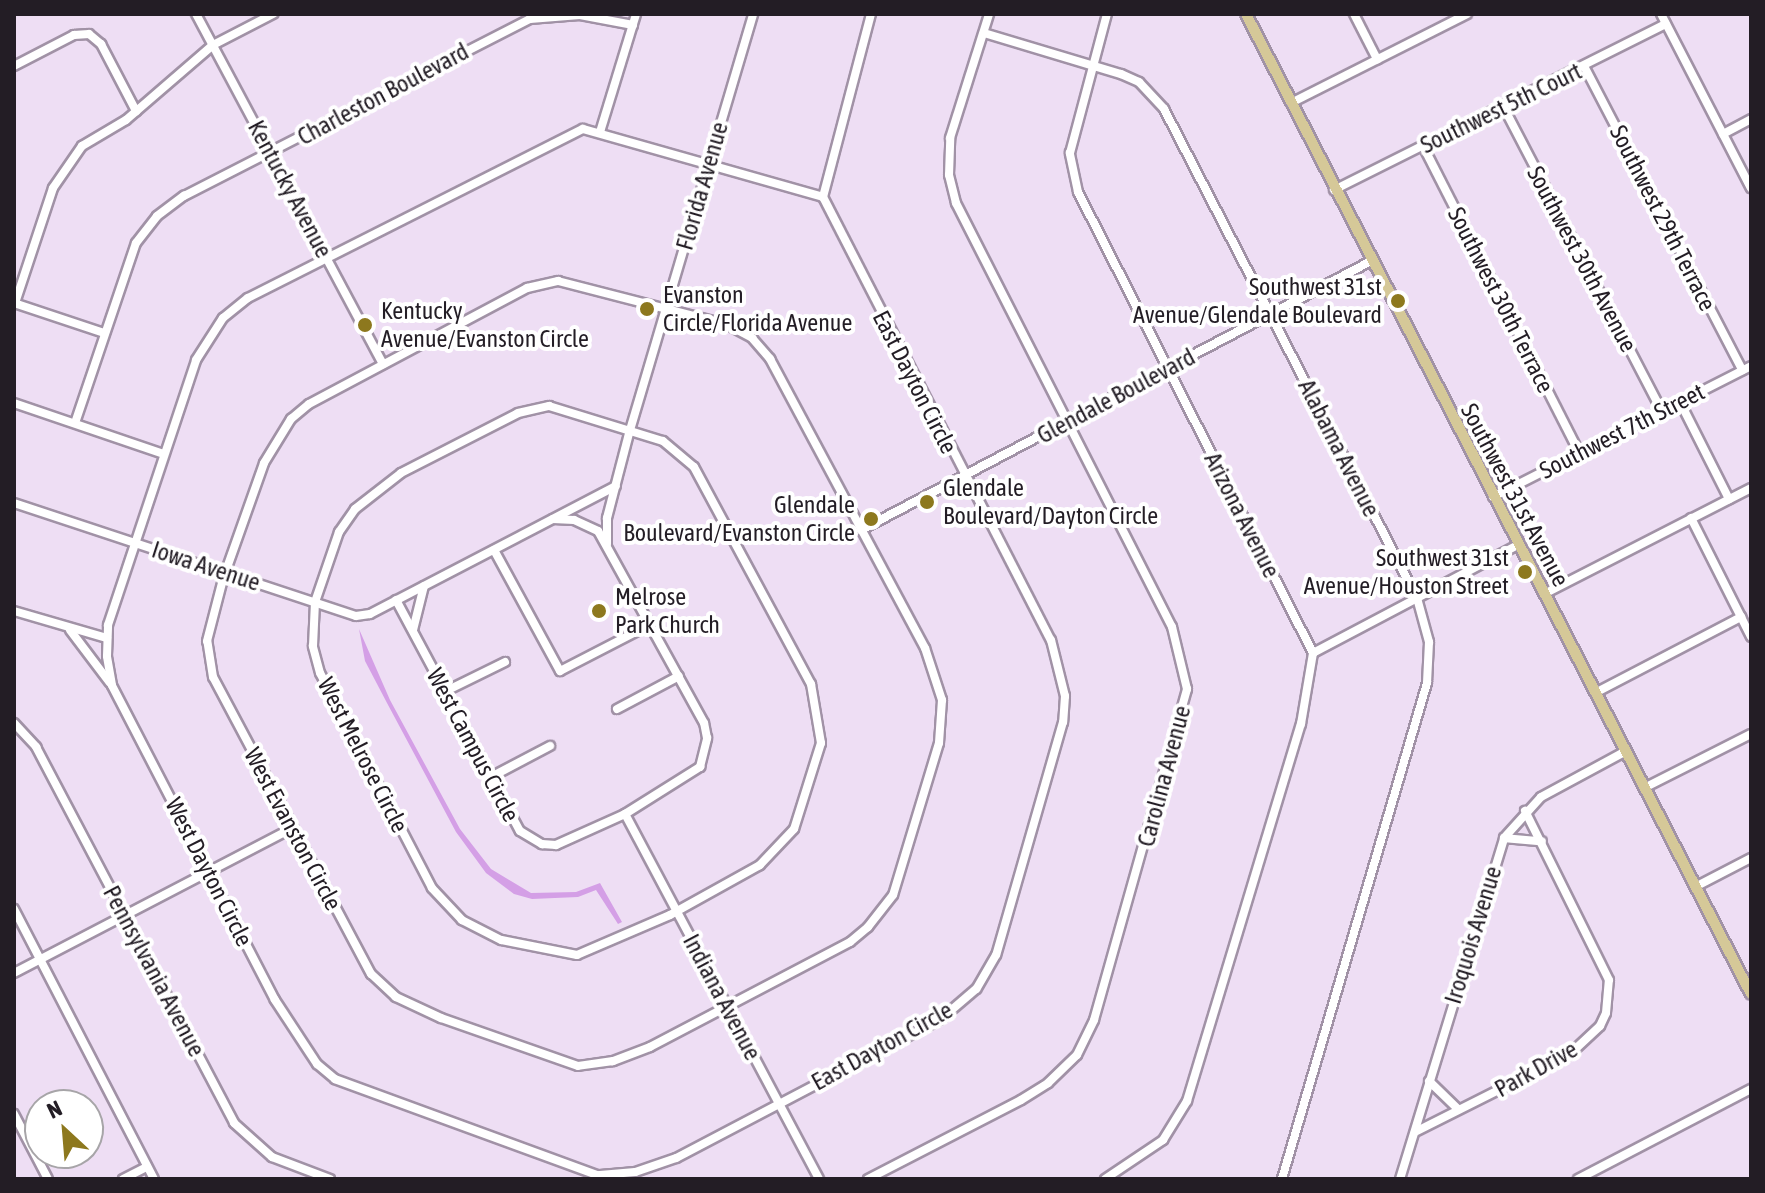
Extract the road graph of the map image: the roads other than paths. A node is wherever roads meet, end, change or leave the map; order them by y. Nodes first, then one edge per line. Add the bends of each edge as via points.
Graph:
1 (196, 14) edge
2 (273, 14) edge
3 (636, 14) edge
4 (753, 14) edge
5 (871, 14) edge
6 (989, 14) edge
7 (1107, 14) edge
8 (1246, 14) edge
9 (1354, 14) edge
10 (1661, 14) edge
11 (1462, 15) edge
12 (1666, 24) junction
13 (633, 25) junction
14 (984, 33) junction
15 (213, 45) junction
16 (1377, 59) junction
17 (14, 66) edge
18 (1091, 66) junction
19 (1584, 66) junction
20 (1291, 103) junction
21 (1503, 106) junction
22 (136, 111) junction
23 (1751, 119) edge
24 (600, 132) junction
25 (1723, 134) junction
26 (1423, 146) junction
27 (271, 153) junction
28 (709, 164) junction
29 (1751, 188) edge
30 (1334, 190) junction
31 (823, 197) junction
32 (327, 258) junction
33 (1371, 261) junction
34 (14, 303) edge
35 (667, 309) junction
36 (1270, 314) junction
37 (104, 333) junction
38 (383, 364) junction
39 (1747, 368) edge
40 (1166, 369) junction
41 (1680, 402) junction
42 (14, 403) edge
43 (1662, 411) junction
44 (1065, 422) junction
45 (75, 423) junction
46 (630, 430) junction
47 (164, 454) junction
48 (1580, 454) junction
49 (963, 476) junction
50 (616, 486) junction
51 (1751, 488) edge
52 (1493, 497) junction
53 (1729, 499) junction
54 (14, 503) edge
55 (1691, 518) junction
56 (553, 519) junction
57 (861, 530) junction
58 (135, 543) junction
59 (607, 544) junction
60 (1518, 545) junction
61 (494, 550) junction
62 (225, 573) junction
63 (424, 585) junction
64 (1544, 594) junction
65 (1417, 598) junction
66 (396, 600) junction
67 (315, 602) junction
68 (14, 611) edge
69 (1741, 617) junction
70 (651, 624) junction
71 (69, 629) junction
72 (412, 632) junction
73 (1751, 637) edge
74 (107, 638) junction
75 (1313, 653) junction
76 (505, 662) dead end
77 (679, 676) junction
78 (112, 685) junction
79 (444, 692) junction
80 (1595, 693) junction
81 (617, 709) dead end
82 (14, 723) edge
83 (1751, 734) edge
84 (550, 746) dead end
85 (1626, 751) junction
86 (489, 778) junction
87 (1644, 788) junction
88 (1525, 811) junction
89 (625, 814) junction
90 (292, 828) junction
91 (1504, 838) junction
92 (1542, 841) junction
93 (1751, 858) edge
94 (208, 871) junction
95 (1695, 887) junction
96 (14, 909) edge
97 (677, 912) junction
98 (124, 915) junction
99 (40, 960) junction
100 (14, 973) edge
101 (1749, 986) edge
102 (728, 1008) junction
103 (1429, 1081) junction
104 (1751, 1089) edge
105 (778, 1104) junction
106 (1458, 1109) junction
107 (14, 1114) edge
108 (1415, 1133) junction
109 (147, 1167) junction
110 (48, 1179) edge
111 (123, 1179) edge
112 (154, 1179) edge
113 (330, 1179) edge
114 (819, 1179) edge
115 (868, 1179) edge
116 (1105, 1179) edge
117 (1282, 1179) edge
118 (1400, 1179) edge
119 (1578, 1179) edge

1 - 15 street, Kentucky Avenue
2 - 15 street
3 - 13 street
4 - 28 street, Florida Avenue
5 - 31 street
6 - 14 street, Carolina Avenue
7 - 18 street, Arizona Avenue
8 - 20 main road, Southwest 31st Avenue
9 - 16 street
10 - 12 street
11 - 16 street
12 - 19 street, Southwest 5th Court
12 - 25 street
13 - 24 street
13 - 27 street, Charleston Boulevard via 580,15 530,19
14 - 18 street, Alabama Avenue
14 - 44 street, Carolina Avenue via 950,138 949,175 956,203
15 - 22 street
15 - 27 street, Kentucky Avenue
16 - 20 street
17 - 22 street via 74,35 89,34 101,44
18 - 36 street, Alabama Avenue via 1139,82 1164,109
18 - 40 street, Arizona Avenue via 1072,141 1072,172
19 - 21 street, Southwest 5th Court
19 - 39 street, Southwest 29th Terrace
20 - 30 main road, Southwest 31st Avenue
21 - 26 street, Southwest 5th Court
21 - 43 street, Southwest 30th Avenue
22 - 34 street via 82,146 64,168
23 - 25 street
24 - 28 street
24 - 32 street via 564,134
25 - 29 street
26 - 30 street, Southwest 5th Court
26 - 48 street, Southwest 30th Terrace
27 - 32 street, Kentucky Avenue
27 - 37 street, Charleston Boulevard via 184,196 157,216 126,263
28 - 31 street
28 - 35 street, Florida Avenue
30 - 33 main road, Southwest 31st Avenue
31 - 49 street, East Dayton Circle
32 - 38 street, Kentucky Avenue
32 - 47 street, West Dayton Circle via 248,298 206,338
33 - 36 street, Glendale Boulevard
33 - 52 main road, Southwest 31st Avenue
34 - 37 street
35 - 38 street, West Evanston Circle via 577,282 543,283
35 - 46 street, Florida Avenue
35 - 57 street, West Evanston Circle via 726,324 752,338 770,359
36 - 40 street, Glendale Boulevard
36 - 65 street, Alabama Avenue
37 - 45 street, Charleston Boulevard
38 - 62 street, West Evanston Circle via 309,404 279,435
39 - 41 street, Southwest 7th Street
40 - 44 street, Glendale Boulevard
40 - 75 street, Arizona Avenue
41 - 43 street, Southwest 7th Street
41 - 53 street
42 - 45 street
43 - 48 street, Southwest 7th Street
44 - 49 street, Glendale Boulevard
44 - 115 street, Carolina Avenue via 1172,627 1187,689 1183,716 1094,1020 1077,1055 1021,1100
45 - 47 street
46 - 50 street, Florida Avenue
46 - 67 street, West Melrose Circle via 549,406 531,409 374,490 339,532
46 - 97 street, West Melrose Circle via 663,441 694,467 811,684 819,709 821,743 794,829 760,865
47 - 58 street, West Dayton Circle
48 - 52 street, Southwest 7th Street
49 - 57 street, Glendale Boulevard
49 - 105 street, East Dayton Circle via 1051,640 1065,696 1063,722 996,955 976,989 941,1019
50 - 56 street, Iowa Avenue
50 - 59 street, Florida Avenue
51 - 53 street
52 - 60 main road, Southwest 31st Avenue
53 - 55 street
54 - 58 street, Iowa Avenue
55 - 64 street
55 - 69 street
56 - 59 street via 588,524
56 - 61 street, Iowa Avenue
57 - 102 street, West Evanston Circle via 932,665 942,700 939,743 893,895 883,911 850,942
58 - 62 street, Iowa Avenue
58 - 74 street, West Dayton Circle
59 - 70 street
60 - 64 main road, Southwest 31st Avenue
60 - 65 street
61 - 63 street, Iowa Avenue
61 - 70 street via 560,671
62 - 67 street, Iowa Avenue
62 - 90 street, West Evanston Circle via 207,641 213,677
63 - 66 street, Iowa Avenue
63 - 72 street
64 - 80 main road, Southwest 31st Avenue
65 - 75 street
65 - 117 street, Alabama Avenue via 1429,642 1427,683
66 - 67 street, Iowa Avenue via 356,616
66 - 72 street, West Campus Circle
67 - 97 street, West Melrose Circle via 313,646 320,673 432,888 462,920 501,940 577,955
68 - 71 street
69 - 73 street
69 - 80 street
70 - 77 street
71 - 74 street
71 - 78 street
72 - 79 street, West Campus Circle
74 - 78 street, West Dayton Circle
75 - 116 street via 1301,724 1187,1101 1163,1140
76 - 79 street
77 - 81 street
77 - 89 street, West Campus Circle via 704,723 707,738 700,767
78 - 94 street, West Dayton Circle
79 - 86 street, West Campus Circle
80 - 85 main road, Southwest 31st Avenue
82 - 98 street, Pennsylvania Avenue via 36,747
83 - 87 street
84 - 86 street
85 - 87 main road, Southwest 31st Avenue
85 - 88 street, Iroquois Avenue
86 - 89 street, West Campus Circle via 520,831 542,844 570,841
87 - 95 main road, Southwest 31st Avenue
88 - 91 street, Iroquois Avenue
88 - 92 street, Park Drive
89 - 97 street, Indiana Avenue
90 - 94 street
90 - 102 street, West Evanston Circle via 371,974 396,997 441,1018 578,1066 632,1055
91 - 92 street
91 - 103 street, Iroquois Avenue
92 - 106 street, Park Drive via 1609,980 1606,1013 1570,1054
93 - 95 street
94 - 98 street
94 - 105 street, West Dayton Circle via 295,1036 335,1079 597,1175 654,1167
95 - 101 main road, Southwest 31st Avenue
96 - 99 street
97 - 102 street, Indiana Avenue
98 - 99 street
98 - 113 street, Pennsylvania Avenue via 247,1140 272,1157
99 - 100 street
99 - 109 street
102 - 105 street, Indiana Avenue
103 - 106 street
103 - 108 street, Iroquois Avenue
104 - 119 street
105 - 114 street, Indiana Avenue
106 - 108 street, Park Drive
107 - 110 street
108 - 118 street, Iroquois Avenue
109 - 111 street
109 - 112 street

